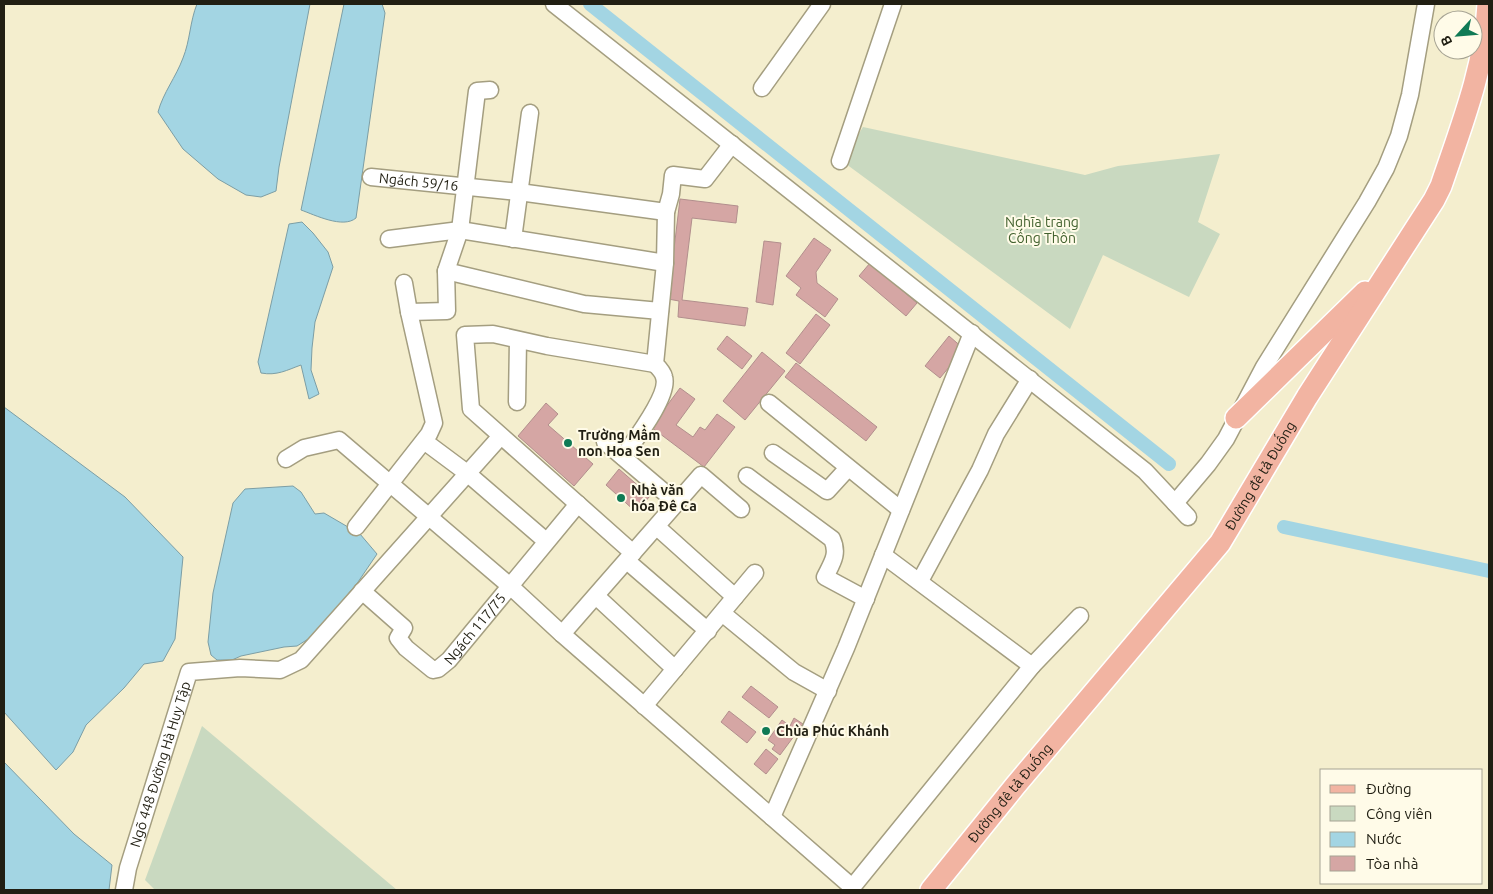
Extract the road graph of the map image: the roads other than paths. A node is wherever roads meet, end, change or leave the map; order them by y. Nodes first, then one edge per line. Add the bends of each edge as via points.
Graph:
1 (554, 4) edge
2 (822, 4) edge
3 (894, 4) edge
4 (1426, 4) edge
5 (1488, 4) edge
6 (762, 88) dead end
7 (490, 90) dead end
8 (530, 113) dead end
9 (732, 144) junction
10 (840, 161) dead end
11 (371, 177) dead end
12 (465, 186) junction
13 (519, 192) junction
14 (666, 212) junction
15 (460, 230) junction
16 (389, 239) dead end
17 (513, 239) junction
18 (665, 263) junction
19 (1391, 267) junction
20 (446, 271) junction
21 (404, 283) dead end
22 (660, 311) junction
23 (409, 312) junction
24 (972, 333) junction
25 (518, 340) junction
26 (655, 364) junction
27 (1030, 380) junction
28 (517, 402) dead end
29 (769, 403) dead end
30 (1236, 418) junction
31 (500, 437) junction
32 (424, 441) junction
33 (606, 442) dead end
34 (773, 453) dead end
35 (623, 457) junction
36 (286, 459) dead end
37 (848, 468) junction
38 (467, 473) junction
39 (747, 476) dead end
40 (389, 483) junction
41 (677, 503) junction
42 (1175, 503) junction
43 (578, 504) junction
44 (741, 509) dead end
45 (901, 510) junction
46 (1188, 517) dead end
47 (428, 518) junction
48 (657, 527) junction
49 (356, 528) dead end
50 (546, 541) junction
51 (883, 555) junction
52 (630, 557) junction
53 (755, 573) dead end
54 (920, 581) junction
55 (510, 586) junction
56 (362, 591) junction
57 (596, 596) junction
58 (735, 597) junction
59 (866, 599) junction
60 (722, 613) junction
61 (1080, 616) dead end
62 (708, 630) junction
63 (562, 634) junction
64 (1032, 666) junction
65 (675, 669) junction
66 (828, 691) junction
67 (644, 706) junction
68 (772, 817) junction
69 (851, 889) edge
70 (124, 890) edge
71 (931, 890) edge

1 - 9 street
2 - 6 street
3 - 10 street
4 - 30 street via 1410,95 1388,163
5 - 19 main road, Đường đê tả Đuống via 1487,28 1472,94 1441,186
7 - 12 street via 477,91
8 - 13 street
9 - 14 street via 705,179 674,175
9 - 24 street
11 - 12 street, Ngách 59/16
12 - 13 street, Ngách 59/16
12 - 15 street
13 - 14 street, Ngách 59/16
13 - 17 street
14 - 18 street
15 - 16 street
15 - 17 street
15 - 20 street
17 - 18 street
18 - 22 street
19 - 30 main road
19 - 71 main road, Đường đê tả Đuống via 1307,397 1220,543
20 - 22 street via 584,304
20 - 23 street via 447,311
21 - 23 street
22 - 26 street
23 - 32 street via 434,423
24 - 27 street
24 - 45 street
25 - 26 street
25 - 28 street
25 - 31 street via 493,334 465,335 471,409
26 - 35 street via 664,377 664,392
27 - 42 street via 1145,471
27 - 54 street via 996,434
29 - 37 street
30 - 42 street via 1226,439
31 - 38 street, Ngõ 448 Đường Hà Huy Tập
31 - 43 street
32 - 38 street
32 - 40 street
33 - 35 street
34 - 37 street via 827,491
35 - 41 street
36 - 40 street via 304,448 339,440
37 - 45 street
38 - 47 street, Ngõ 448 Đường Hà Huy Tập
38 - 50 street
39 - 59 street via 832,539 836,556 825,577
40 - 47 street
40 - 49 street
41 - 44 street via 701,475
41 - 48 street
42 - 46 street
43 - 50 street
43 - 52 street
45 - 51 street
47 - 55 street
47 - 56 street, Ngõ 448 Đường Hà Huy Tập
48 - 52 street
48 - 58 street
50 - 55 street
51 - 54 street
51 - 59 street
52 - 57 street
52 - 62 street
53 - 58 street
54 - 64 street
55 - 56 street, Ngách 117/75 via 450,660 438,670 433,670 406,648 398,638 404,628
55 - 63 street
56 - 70 street, Ngõ 448 Đường Hà Huy Tập via 301,660 280,670 240,668 189,672
57 - 63 street
57 - 65 street
58 - 60 street
59 - 66 street
60 - 62 street
60 - 66 street via 794,672
61 - 64 street
62 - 65 street
63 - 67 street
64 - 69 street
65 - 67 street
66 - 68 street
67 - 68 street
68 - 69 street

